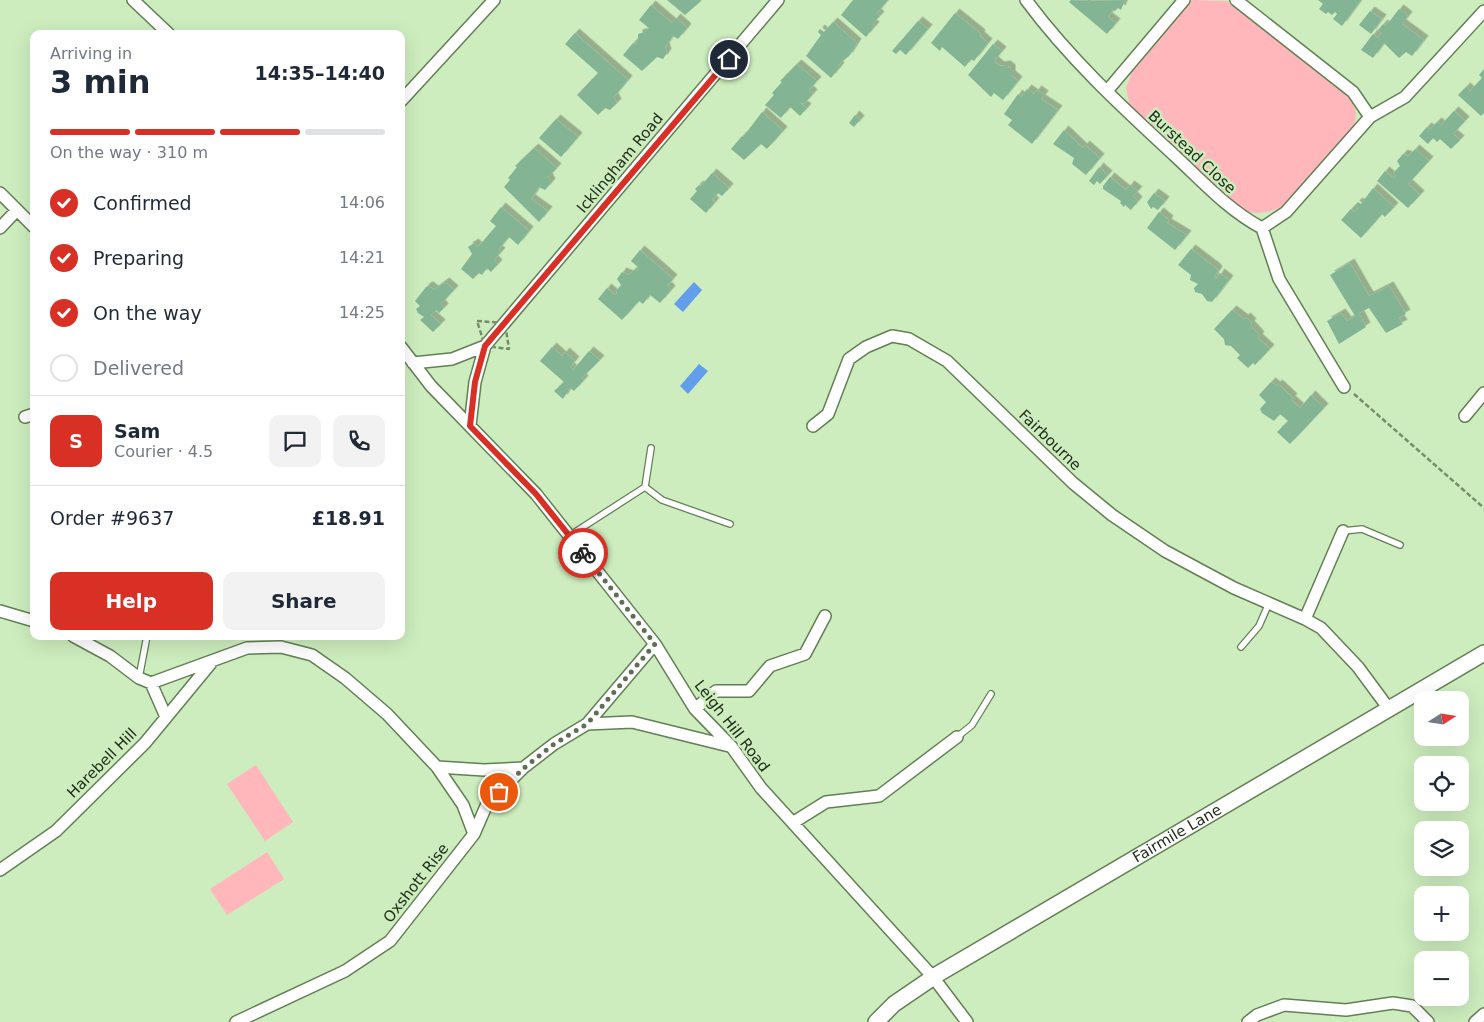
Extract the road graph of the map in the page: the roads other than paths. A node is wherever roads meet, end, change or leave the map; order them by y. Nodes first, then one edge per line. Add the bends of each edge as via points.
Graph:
1 (133, 0) edge
2 (494, 0) edge
3 (778, 0) edge
4 (1026, 0) edge
5 (1184, 0) edge
6 (1236, 0) edge
7 (1484, 11) edge
8 (164, 30) edge
9 (1107, 91) junction
10 (405, 97) edge
11 (1370, 116) junction
12 (0, 193) edge
13 (17, 210) junction
14 (30, 223) edge
15 (0, 228) edge
16 (1262, 228) junction
17 (485, 346) junction
18 (405, 353) edge
19 (413, 363) junction
20 (1344, 387) road end
21 (1484, 393) edge
22 (1465, 416) dead end
23 (470, 426) junction
24 (813, 426) dead end
25 (651, 448) dead end
26 (645, 487) junction
27 (730, 524) dead end
28 (1344, 531) joint
29 (569, 536) junction
30 (1400, 545) dead end
31 (1269, 603) junction
32 (0, 611) edge
33 (825, 616) dead end
34 (30, 619) edge
35 (1305, 619) junction
36 (81, 640) edge
37 (146, 640) edge
38 (655, 644) junction
39 (1241, 648) dead end
40 (1484, 653) edge
41 (211, 663) junction
42 (139, 678) junction
43 (151, 683) junction
44 (991, 694) dead end
45 (695, 709) junction
46 (1389, 709) junction
47 (166, 717) junction
48 (587, 724) junction
49 (957, 737) joint
50 (731, 746) junction
51 (438, 767) junction
52 (524, 768) junction
53 (794, 822) junction
54 (474, 834) junction
55 (0, 870) edge
56 (933, 977) junction
57 (1484, 1014) edge
58 (236, 1022) edge
59 (876, 1022) edge
60 (967, 1022) edge
61 (1248, 1022) edge
62 (1428, 1022) edge
63 (1474, 1022) edge

1 - 8 street
2 - 10 street
3 - 17 street, Icklingham Road
4 - 9 street, Burstead Close via 1064,48
5 - 9 street
6 - 11 street via 1353,92
7 - 11 street via 1405,97
9 - 16 street, Burstead Close via 1217,196 1242,217
11 - 16 street via 1286,212
12 - 13 street
13 - 14 street
13 - 15 street
16 - 20 street via 1279,279
17 - 19 street, Icklingham Road via 452,359
17 - 23 street, Icklingham Road via 475,382
18 - 19 street, Leigh Hill Road
19 - 23 street, Leigh Hill Road
21 - 22 street
23 - 29 street, Leigh Hill Road via 536,494
24 - 31 street, Fairbourne via 828,414 849,359 866,347 892,336 909,339 947,360 1073,483 1112,515 1165,551
25 - 26 lane
26 - 27 lane via 662,500
26 - 29 lane
28 - 30 lane via 1362,529
28 - 35 street
29 - 38 street, Leigh Hill Road
31 - 35 street, Fairbourne
31 - 39 lane via 1259,626
32 - 34 street
33 - 45 street via 806,654 770,666 749,691 716,691
35 - 46 street, Fairbourne via 1321,628 1358,668
36 - 42 street
37 - 42 lane
38 - 45 street, Leigh Hill Road
38 - 48 street, Oxshott Rise
40 - 46 street, Fairmile Lane
41 - 43 street
41 - 47 street, Harebell Hill
41 - 51 street via 247,648 281,647 312,655 387,714
42 - 43 street
43 - 47 street
44 - 49 lane via 972,725
45 - 50 street, Leigh Hill Road
46 - 56 street, Fairmile Lane
47 - 55 street, Harebell Hill via 56,830
48 - 50 street, Oxshott Rise via 632,722
48 - 52 street, Oxshott Rise
49 - 53 street via 879,796 826,802
50 - 53 street, Leigh Hill Road via 761,788
51 - 52 street
51 - 54 street via 463,806
52 - 54 street, Oxshott Rise via 487,804
53 - 56 street, Leigh Hill Road
54 - 58 street, Oxshott Rise via 390,941 345,971
56 - 59 street, Fairmile Lane via 894,1004
56 - 60 street, Leigh Hill Road
57 - 63 street
61 - 62 street via 1284,1005 1346,1010 1394,1004 1412,1006

